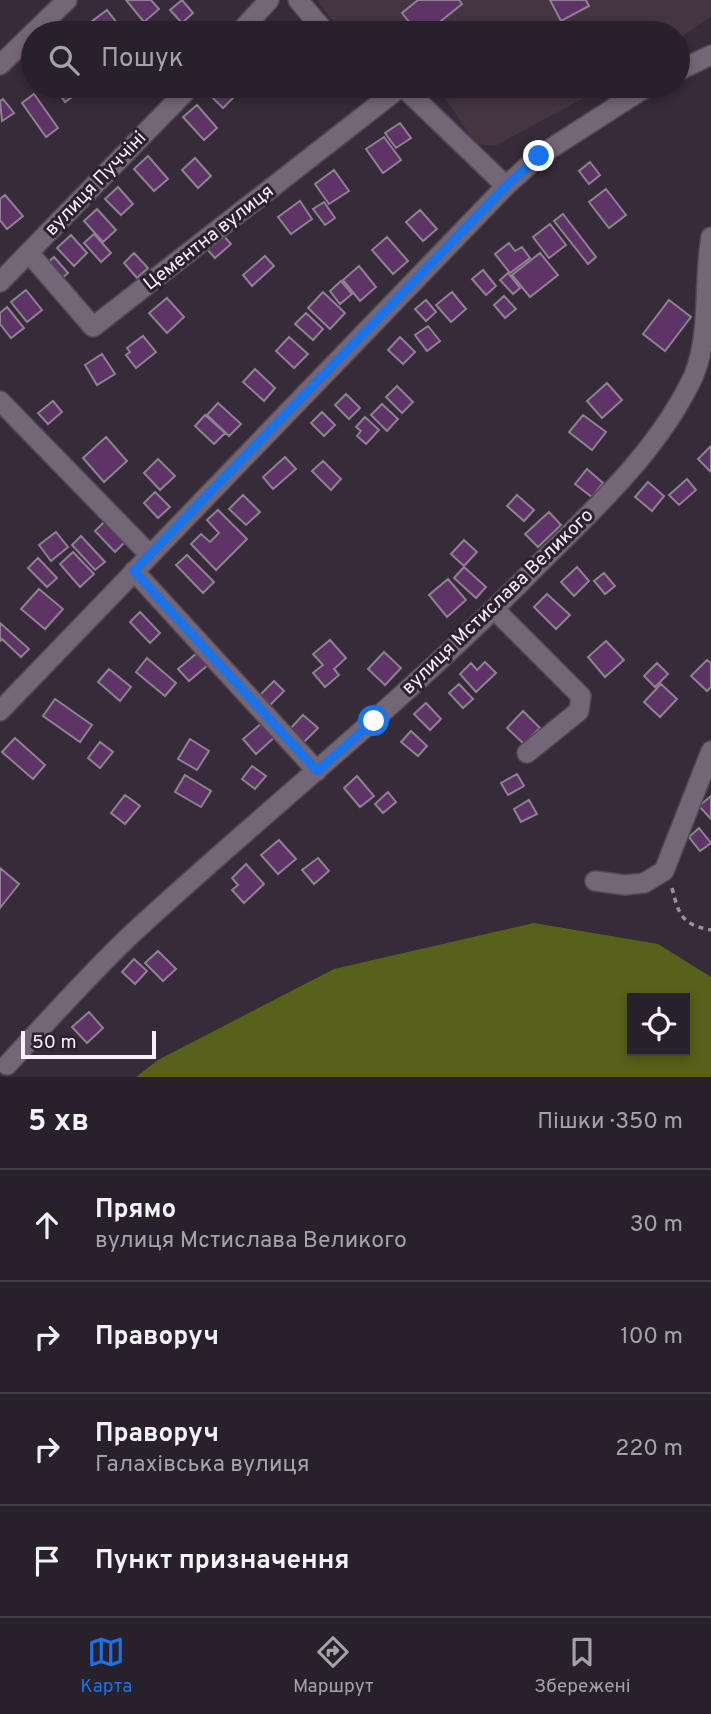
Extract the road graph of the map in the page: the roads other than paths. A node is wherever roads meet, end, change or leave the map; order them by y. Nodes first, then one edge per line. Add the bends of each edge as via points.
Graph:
1 (67, 0) edge
2 (269, 0) edge
3 (299, 0) edge
4 (45, 21) edge
5 (250, 21) edge
6 (316, 21) edge
7 (21, 45) edge
8 (711, 55) edge
9 (0, 65) edge
10 (690, 65) edge
11 (179, 98) edge
12 (387, 98) edge
13 (414, 98) edge
14 (629, 98) edge
15 (506, 186) junction
16 (711, 237) edge
17 (29, 253) junction
18 (0, 282) edge
19 (708, 342) edge
20 (0, 401) edge
21 (150, 555) junction
22 (134, 571) junction
23 (495, 610) junction
24 (0, 711) edge
25 (711, 751) edge
26 (527, 753) dead end
27 (317, 771) junction
28 (595, 881) dead end
29 (7, 1065) dead end

1 - 4 street
2 - 5 street
3 - 6 street
7 - 9 street
8 - 10 street
11 - 17 street, вулиця Пуччіні
12 - 17 street, Цементна вулиця via 93,327
13 - 15 street
14 - 15 street via 539,156
15 - 21 street
16 - 19 street, вулиця Мстислава Великого via 706,266
17 - 18 street, вулиця Пуччіні
19 - 23 street, вулиця Мстислава Великого via 676,405 620,482
20 - 21 street
21 - 22 street
22 - 24 street
22 - 27 street
23 - 26 street via 581,696 579,711
23 - 27 street, вулиця Мстислава Великого
25 - 28 street via 664,871 645,883
27 - 29 street, вулиця Мстислава Великого via 133,933

